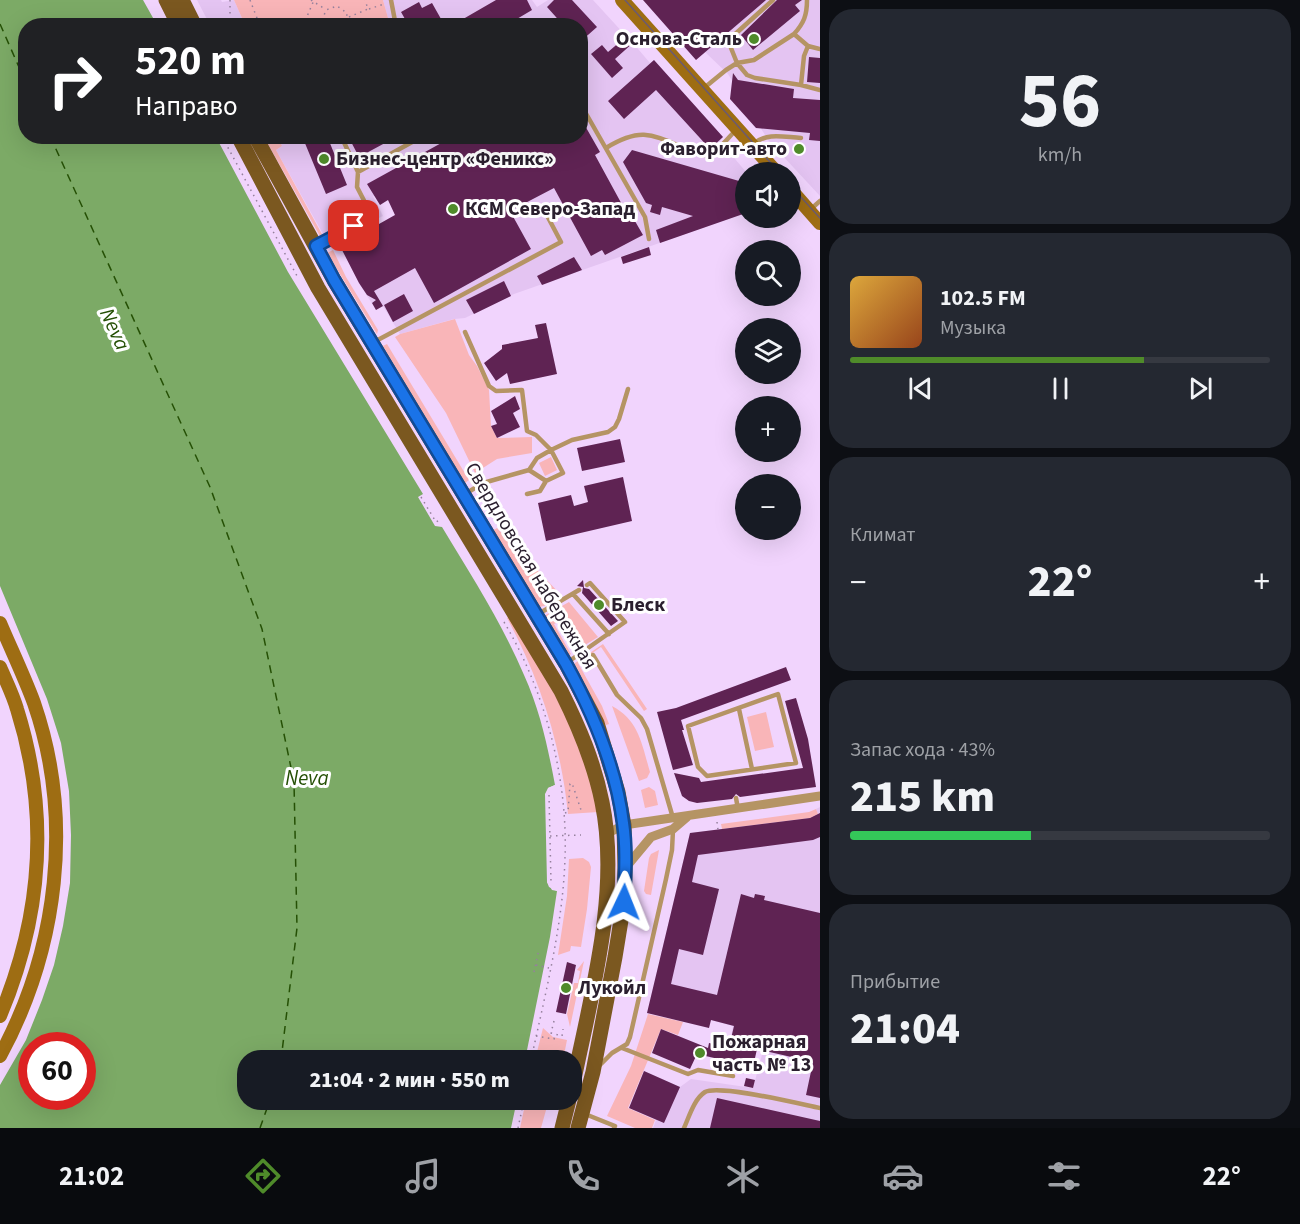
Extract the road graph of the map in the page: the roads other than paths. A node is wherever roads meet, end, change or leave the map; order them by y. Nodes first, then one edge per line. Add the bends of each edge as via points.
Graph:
1 (166, 0) edge
2 (182, 0) edge
3 (394, 0) edge
4 (622, 0) edge
5 (774, 0) edge
6 (807, 0) edge
7 (175, 18) edge
8 (191, 18) edge
9 (393, 18) edge
10 (794, 34) junction
11 (808, 46) junction
12 (820, 49) edge
13 (737, 63) junction
14 (801, 85) junction
15 (702, 89) junction
16 (820, 90) edge
17 (588, 117) edge
18 (738, 129) junction
19 (801, 138) dead end
20 (234, 144) edge
21 (259, 144) edge
22 (345, 144) edge
23 (409, 144) edge
24 (752, 145) junction
25 (606, 148) junction
26 (767, 162) edge
27 (358, 172) junction
28 (820, 201) edge
29 (801, 202) edge
30 (543, 206) dead end
31 (809, 211) junction
32 (820, 223) edge
33 (649, 239) dead end
34 (316, 246) junction
35 (465, 332) dead end
36 (373, 342) junction
37 (628, 389) dead end
38 (551, 450) junction
39 (529, 470) junction
40 (546, 481) junction
41 (527, 494) dead end
42 (464, 495) junction
43 (588, 585) dead end
44 (579, 590) dead end
45 (573, 594) junction
46 (536, 615) junction
47 (0, 623) edge
48 (609, 634) junction
49 (593, 655) dead end
50 (566, 664) junction
51 (0, 667) edge
52 (739, 709) junction
53 (752, 769) junction
54 (820, 796) edge
55 (736, 798) dead end
56 (738, 809) junction
57 (687, 816) junction
58 (673, 818) junction
59 (624, 825) junction
60 (673, 829) junction
61 (606, 834) junction
62 (625, 868) junction
63 (0, 1016) edge
64 (622, 1048) junction
65 (580, 1050) edge
66 (0, 1056) edge
67 (593, 1072) junction
68 (733, 1076) dead end
69 (820, 1108) edge
70 (566, 1110) edge
71 (580, 1121) edge
72 (562, 1128) edge
73 (614, 1128) edge
74 (684, 1128) edge

1 - 7 main road
2 - 8 main road
3 - 9 lane
4 - 15 main road
5 - 13 lane via 733,36 731,48
6 - 10 lane via 806,15
10 - 11 lane
10 - 13 lane via 754,60
11 - 12 lane
11 - 14 lane
13 - 14 lane via 755,78
13 - 15 lane
14 - 16 lane
15 - 18 main road
17 - 25 lane
18 - 24 main road
18 - 25 lane via 707,155 655,135 637,134
19 - 24 lane via 769,136
20 - 61 main road, Свердловская набережная via 561,691 592,764
21 - 34 main road, Свердловская набережная
22 - 27 lane
23 - 27 lane
24 - 26 main road
25 - 33 lane via 645,218
27 - 34 lane via 357,187 372,216
28 - 31 lane
29 - 31 main road
30 - 36 lane via 561,242
31 - 32 main road
34 - 36 main road, Свердловская набережная
35 - 38 lane via 489,386 496,391 522,390 527,431
36 - 42 main road, Свердловская набережная
37 - 38 lane via 615,427
38 - 39 lane via 537,458
38 - 40 lane via 563,473
39 - 40 lane
39 - 42 lane via 483,483
40 - 41 lane via 540,491
42 - 46 main road, Свердловская набережная
43 - 48 lane via 625,622
44 - 45 lane
45 - 46 lane
45 - 48 lane
46 - 50 main road, Свердловская набережная
47 - 66 main road via 34,703 53,792 56,835 55,881 40,961 13,1033
48 - 50 lane
49 - 58 lane via 617,695 647,729
50 - 59 main road, Свердловская набережная via 597,723
51 - 63 main road via 29,752 39,836 31,919
52 - 53 lane
52 - 53 lane via 688,726 698,767 707,776 733,775
52 - 53 lane via 778,694 796,763
54 - 56 street
55 - 56 lane
56 - 57 street
57 - 58 street
57 - 60 street
58 - 59 street
58 - 60 lane
59 - 61 street
59 - 62 main road, Свердловская набережная
60 - 62 street via 651,837
60 - 64 lane via 672,850 630,1037
61 - 65 main road, Свердловская набережная via 608,864 601,939
62 - 67 main road, Свердловская набережная via 624,902
64 - 67 lane
64 - 68 lane via 688,1074 698,1070
67 - 71 main road, Свердловская набережная
69 - 74 lane via 715,1089 704,1092
70 - 72 main road
71 - 73 lane

